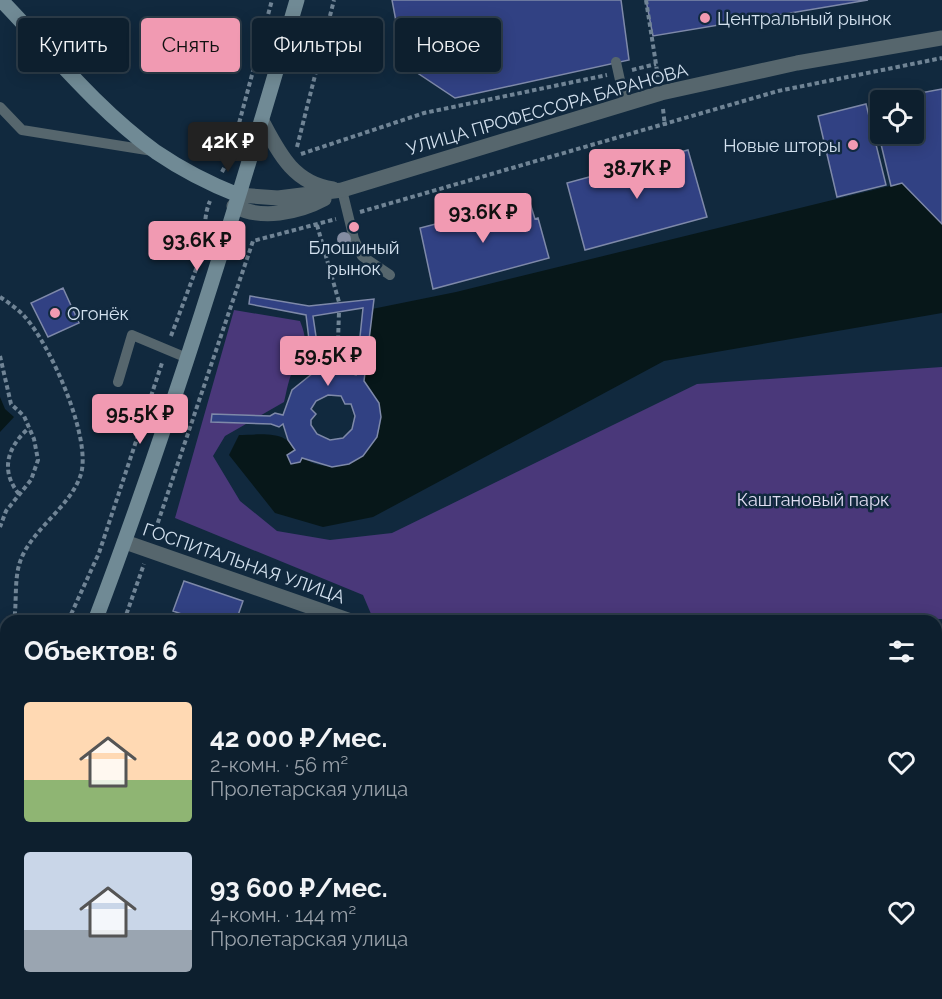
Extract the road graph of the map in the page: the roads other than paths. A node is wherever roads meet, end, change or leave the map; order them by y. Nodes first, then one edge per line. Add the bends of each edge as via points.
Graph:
1 (1, 0) edge
2 (297, 0) edge
3 (942, 38) edge
4 (617, 67) road end
5 (625, 103) junction
6 (0, 107) edge
7 (262, 121) junction
8 (157, 152) junction
9 (342, 190) junction
10 (236, 201) junction
11 (390, 275) dead end
12 (187, 358) junction
13 (118, 382) dead end
14 (125, 542) junction
15 (97, 615) edge
16 (334, 615) edge

1 - 8 main road via 105,108
2 - 7 main road
3 - 5 street, УЛИЦА ПРОФЕССОРА БАРАНОВА via 797,63
4 - 5 lane
5 - 9 street, УЛИЦА ПРОФЕССОРА БАРАНОВА
6 - 8 lane via 22,130
7 - 9 street, УЛИЦА ПРОФЕССОРА БАРАНОВА via 290,169 310,183
7 - 10 main road
8 - 10 main road
9 - 10 street, УЛИЦА ПРОФЕССОРА БАРАНОВА
9 - 11 lane via 362,256
10 - 12 main road
12 - 13 lane via 132,335
12 - 14 main road
14 - 15 main road
14 - 16 street, ГОСПИТАЛЬНАЯ УЛИЦА

